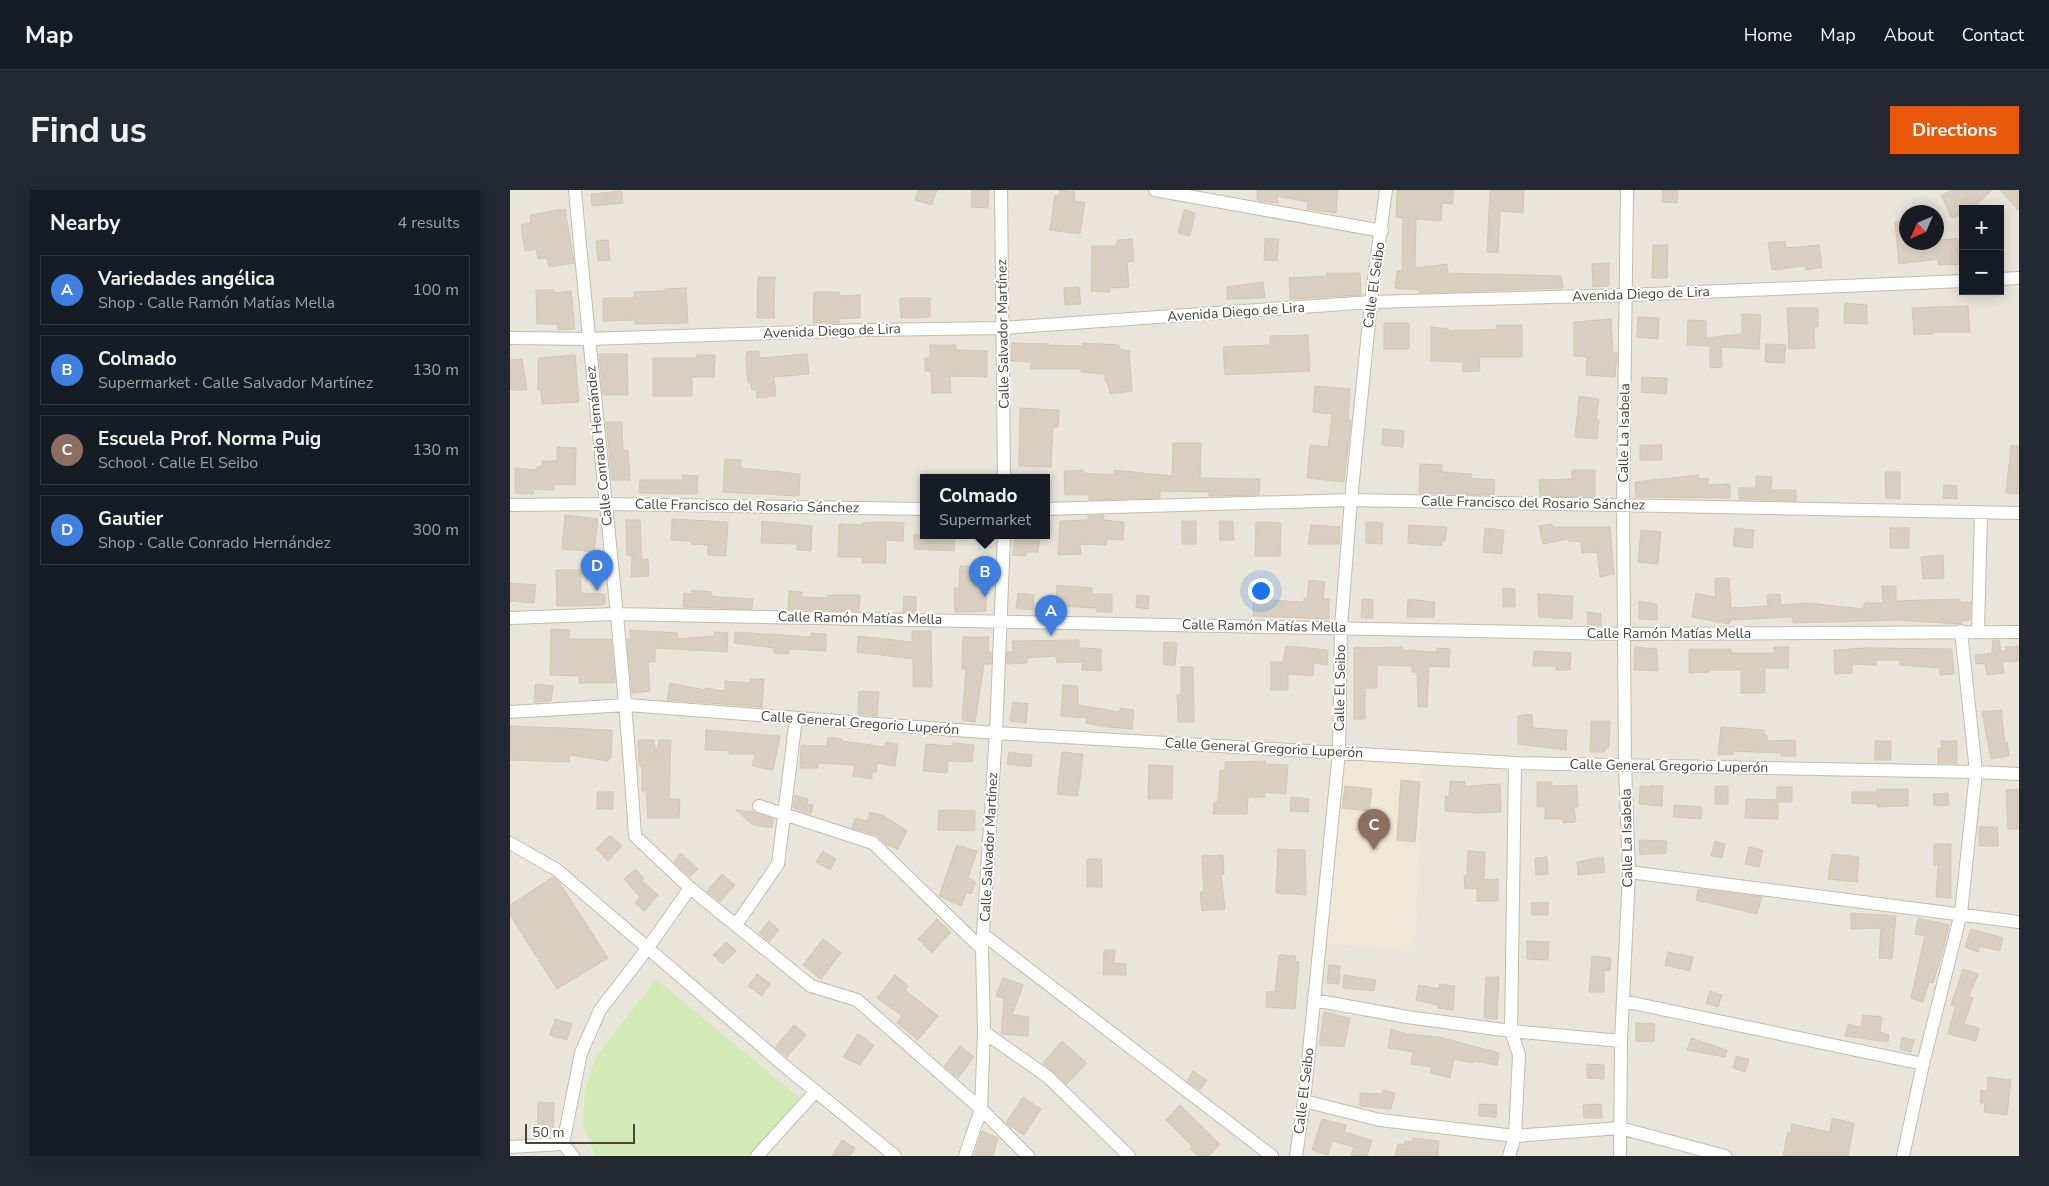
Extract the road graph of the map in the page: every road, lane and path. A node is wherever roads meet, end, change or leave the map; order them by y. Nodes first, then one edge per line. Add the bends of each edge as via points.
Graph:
1 (575, 190) edge
2 (1001, 190) edge
3 (1155, 190) edge
4 (1386, 190) edge
5 (1627, 190) edge
6 (1382, 231) junction
7 (2019, 278) edge
8 (2004, 279) edge
9 (1959, 281) edge
10 (1626, 295) junction
11 (1371, 302) junction
12 (1002, 328) junction
13 (510, 338) edge
14 (588, 340) junction
15 (1004, 474) edge
16 (1350, 500) junction
17 (606, 504) junction
18 (1623, 504) junction
19 (510, 505) edge
20 (920, 509) edge
21 (1050, 509) edge
22 (1981, 513) junction
23 (2019, 513) edge
24 (1004, 539) edge
25 (615, 614) junction
26 (510, 618) edge
27 (999, 621) junction
28 (1342, 627) junction
29 (1961, 631) junction
30 (1978, 631) junction
31 (2019, 632) edge
32 (1625, 634) junction
33 (627, 706) junction
34 (510, 712) edge
35 (796, 718) junction
36 (996, 733) junction
37 (1339, 752) junction
38 (1515, 763) junction
39 (1625, 766) junction
40 (1976, 772) junction
41 (2019, 774) edge
42 (759, 806) dead end
43 (785, 814) junction
44 (510, 843) edge
45 (1629, 872) junction
46 (690, 888) junction
47 (1961, 913) junction
48 (2019, 922) edge
49 (736, 925) junction
50 (984, 935) junction
51 (982, 949) junction
52 (648, 950) junction
53 (1314, 1000) junction
54 (1623, 1001) junction
55 (1511, 1031) junction
56 (984, 1032) junction
57 (1622, 1040) junction
58 (1923, 1064) junction
59 (816, 1091) junction
60 (1304, 1101) junction
61 (981, 1109) junction
62 (1620, 1128) junction
63 (1515, 1136) junction
64 (563, 1144) junction
65 (510, 1147) edge
66 (573, 1156) edge
67 (757, 1156) edge
68 (895, 1156) edge
69 (966, 1156) edge
70 (1028, 1156) edge
71 (1128, 1156) edge
72 (1272, 1156) edge
73 (1296, 1156) edge
74 (1509, 1156) edge
75 (1620, 1156) edge
76 (1725, 1156) edge
77 (1903, 1156) edge

1 - 14 street, Calle Conrado Hernández
2 - 12 street, Calle Salvador Martínez
3 - 6 street
4 - 6 street, Calle El Seibo
5 - 10 street, Calle La Isabela
6 - 11 street, Calle El Seibo
7 - 8 street
9 - 10 street, Avenida Diego de Lira
10 - 11 street, Avenida Diego de Lira
10 - 18 street, Calle La Isabela
11 - 12 street, Avenida Diego de Lira
11 - 16 street, Calle El Seibo
12 - 14 street, Avenida Diego de Lira
12 - 15 street, Calle Salvador Martínez
13 - 14 street, Avenida Diego de Lira
14 - 17 street, Calle Conrado Hernández
16 - 18 street, Calle Francisco del Rosario Sánchez
16 - 21 street, Calle Francisco del Rosario Sánchez
16 - 28 street, Calle El Seibo
17 - 19 street, Calle Francisco del Rosario Sánchez
17 - 20 street, Calle Francisco del Rosario Sánchez
17 - 25 street, Calle Conrado Hernández
18 - 22 street, Calle Francisco del Rosario Sánchez
18 - 32 street, Calle La Isabela
22 - 23 street, Calle Francisco del Rosario Sánchez
22 - 30 street
24 - 27 street, Calle Salvador Martínez
25 - 26 street, Calle Ramón Matías Mella
25 - 27 street, Calle Ramón Matías Mella
25 - 33 street, Calle Conrado Hernández
27 - 28 street, Calle Ramón Matías Mella
27 - 36 street, Calle Salvador Martínez
28 - 32 street, Calle Ramón Matías Mella
28 - 37 street, Calle El Seibo
29 - 30 street, Calle Ramón Matías Mella
29 - 32 street, Calle Ramón Matías Mella
29 - 40 street
30 - 31 street, Calle Ramón Matías Mella
32 - 39 street, Calle La Isabela
33 - 34 street, Calle General Gregorio Luperón
33 - 35 street, Calle General Gregorio Luperón
33 - 46 street, Calle Conrado Hernández via 635,836
35 - 36 street, Calle General Gregorio Luperón
35 - 43 street
36 - 37 street, Calle General Gregorio Luperón
36 - 50 street, Calle Salvador Martínez
37 - 38 street, Calle General Gregorio Luperón
37 - 53 street, Calle El Seibo
38 - 39 street, Calle General Gregorio Luperón
38 - 55 street
39 - 40 street, Calle General Gregorio Luperón
39 - 45 street, Calle La Isabela
40 - 41 street, Calle General Gregorio Luperón
40 - 47 street
42 - 43 street
43 - 49 street via 778,864
43 - 51 street via 873,843
44 - 52 street via 558,870
45 - 47 street
45 - 54 street, Calle La Isabela
46 - 49 street, Calle Conrado Hernández
46 - 52 street
47 - 48 street
47 - 58 street
49 - 61 street, Calle Conrado Hernández via 811,986 856,1000
50 - 51 street, Calle Salvador Martínez
50 - 72 street
51 - 56 street, Calle Salvador Martínez
52 - 59 street
52 - 64 street via 600,1010 580,1053
53 - 55 street
53 - 60 street, Calle El Seibo
54 - 57 street, Calle La Isabela
54 - 58 street
55 - 57 street
55 - 63 street via 1519,1054
56 - 61 street, Calle Salvador Martínez
56 - 71 street via 1048,1077
57 - 62 street, Calle La Isabela
58 - 77 street
59 - 67 street
59 - 68 street
60 - 63 street via 1380,1120
60 - 73 street, Calle El Seibo
61 - 69 street, Calle Salvador Martínez
61 - 70 street
62 - 63 street
62 - 75 street, Calle La Isabela
62 - 76 street
63 - 74 street
64 - 65 street
64 - 66 street

